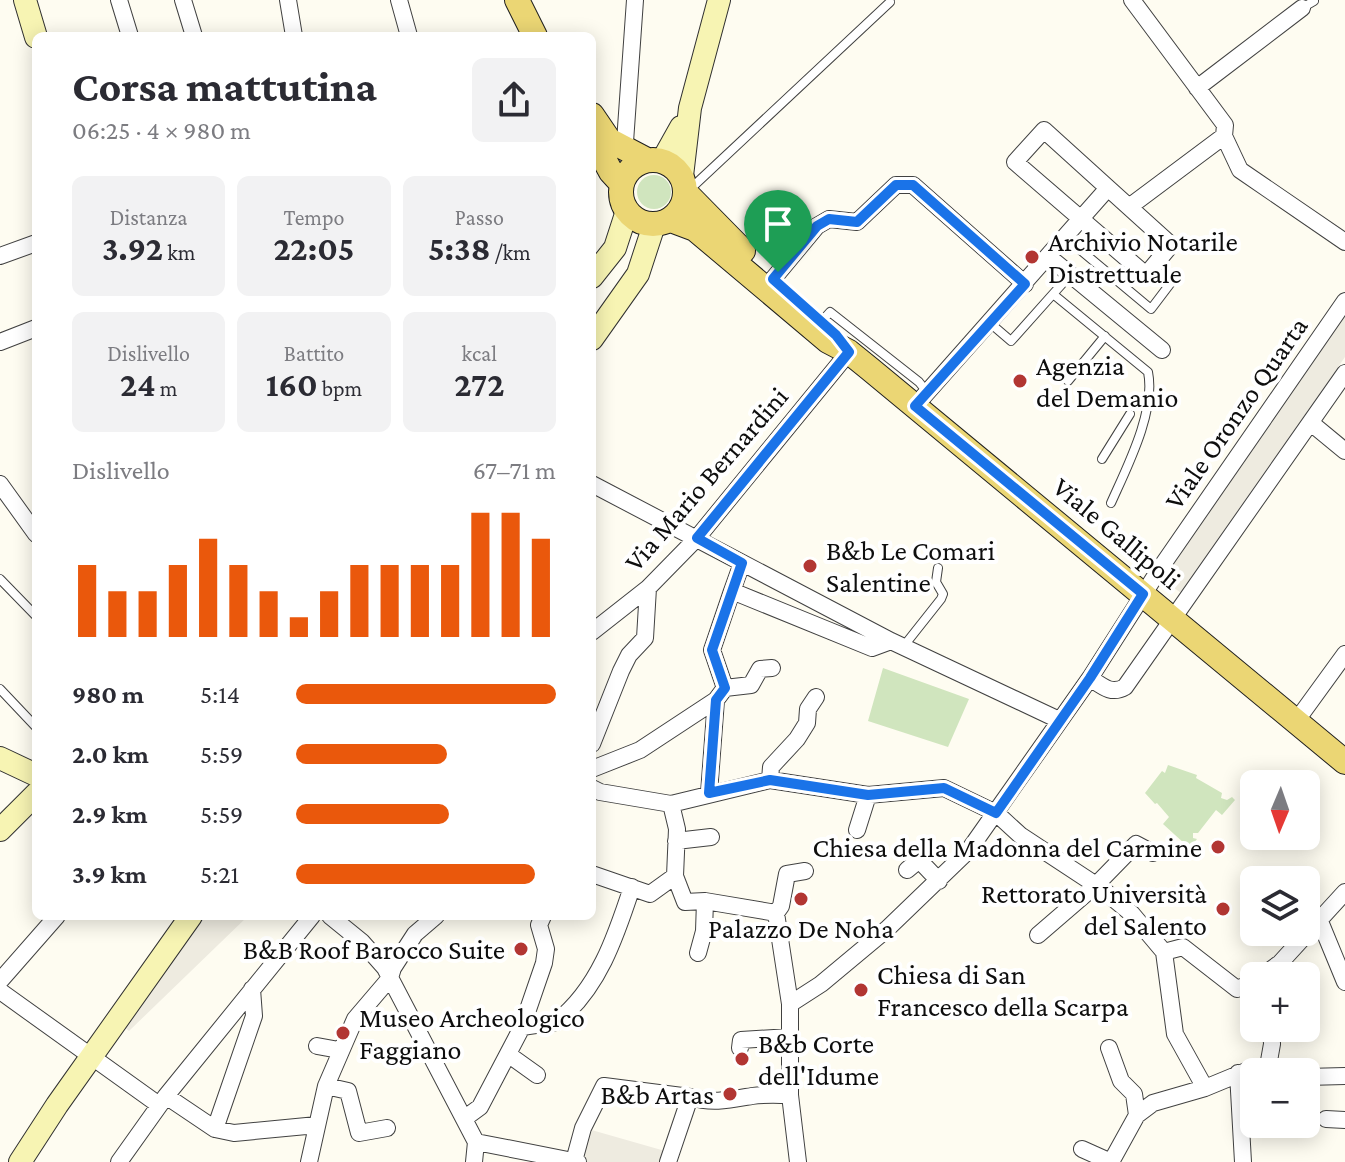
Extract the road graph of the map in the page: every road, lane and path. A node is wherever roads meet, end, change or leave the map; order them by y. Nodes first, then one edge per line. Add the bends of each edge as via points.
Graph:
1 (25, 0) edge
2 (119, 0) edge
3 (183, 0) edge
4 (288, 0) edge
5 (399, 0) edge
6 (517, 0) edge
7 (528, 0) edge
8 (635, 0) edge
9 (719, 0) edge
10 (1132, 0) edge
11 (890, 2) edge
12 (1309, 2) edge
13 (35, 32) edge
14 (129, 32) edge
15 (193, 32) edge
16 (293, 32) edge
17 (408, 32) edge
18 (533, 32) edge
19 (544, 32) edge
20 (1197, 88) junction
21 (690, 108) junction
22 (596, 121) edge
23 (1224, 136) junction
24 (596, 144) edge
25 (622, 149) junction
26 (654, 160) junction
27 (622, 184) junction
28 (684, 184) junction
29 (1108, 188) junction
30 (1129, 207) junction
31 (627, 211) junction
32 (1081, 221) junction
33 (662, 222) junction
34 (1066, 238) junction
35 (1345, 242) edge
36 (32, 244) edge
37 (0, 256) edge
38 (1049, 257) junction
39 (596, 272) edge
40 (1071, 274) junction
41 (773, 279) junction
42 (1173, 280) dead end
43 (1025, 284) junction
44 (1053, 294) junction
45 (1345, 301) edge
46 (821, 322) junction
47 (990, 323) junction
48 (32, 330) edge
49 (596, 333) edge
50 (1105, 336) junction
51 (0, 342) edge
52 (1162, 350) dead end
53 (849, 352) junction
54 (1345, 373) edge
55 (1068, 381) dead end
56 (921, 399) junction
57 (1130, 414) dead end
58 (1311, 423) junction
59 (1345, 451) edge
60 (1102, 459) dead end
61 (0, 484) edge
62 (596, 486) edge
63 (1111, 503) dead end
64 (32, 528) edge
65 (697, 538) junction
66 (742, 563) junction
67 (938, 568) dead end
68 (2, 586) edge
69 (648, 588) junction
70 (732, 591) junction
71 (1143, 594) junction
72 (32, 612) edge
73 (1173, 619) junction
74 (596, 629) edge
75 (897, 644) junction
76 (1345, 654) edge
77 (772, 668) dead end
78 (1090, 678) junction
79 (0, 689) edge
80 (720, 694) junction
81 (816, 697) dead end
82 (1059, 720) junction
83 (1297, 720) junction
84 (32, 723) edge
85 (596, 735) edge
86 (0, 758) edge
87 (1345, 762) edge
88 (599, 766) edge
89 (32, 773) edge
90 (770, 780) junction
91 (596, 790) edge
92 (709, 793) junction
93 (868, 795) junction
94 (32, 798) edge
95 (671, 804) junction
96 (996, 813) junction
97 (0, 830) edge
98 (857, 830) dead end
99 (711, 837) dead end
100 (676, 841) junction
101 (1153, 853) dead end
102 (915, 859) dead end
103 (805, 871) dead end
104 (596, 875) edge
105 (675, 876) junction
106 (939, 881) junction
107 (1096, 885) junction
108 (632, 887) junction
109 (1344, 895) edge
110 (705, 901) junction
111 (776, 913) junction
112 (1320, 918) edge
113 (53, 920) edge
114 (188, 920) edge
115 (309, 920) edge
116 (335, 920) edge
117 (431, 920) edge
118 (537, 920) edge
119 (1320, 921) edge
120 (1038, 935) dead end
121 (1295, 946) edge
122 (1164, 952) junction
123 (698, 953) dead end
124 (1281, 962) edge
125 (390, 978) junction
126 (0, 981) edge
127 (1345, 982) edge
128 (1240, 988) edge
129 (252, 989) junction
130 (0, 991) edge
131 (790, 1004) junction
132 (522, 1027) junction
133 (790, 1037) junction
134 (317, 1046) dead end
135 (740, 1048) dead end
136 (1109, 1048) dead end
137 (339, 1050) junction
138 (509, 1055) junction
139 (91, 1056) junction
140 (1240, 1074) edge
141 (537, 1075) dead end
142 (1345, 1076) edge
143 (1320, 1077) edge
144 (1202, 1081) junction
145 (326, 1086) junction
146 (790, 1095) junction
147 (690, 1097) junction
148 (163, 1100) junction
149 (1137, 1115) junction
150 (465, 1118) junction
151 (1326, 1119) dead end
152 (1345, 1120) edge
153 (317, 1125) junction
154 (387, 1128) dead end
155 (215, 1129) junction
156 (1242, 1138) edge
157 (476, 1142) junction
158 (1082, 1149) dead end
159 (29, 1154) edge
160 (669, 1158) edge
161 (576, 1161) edge
162 (119, 1162) edge
163 (309, 1162) edge
164 (474, 1162) edge
165 (798, 1162) edge
166 (1111, 1162) edge
167 (1243, 1162) edge

1 - 13 street
2 - 14 street
3 - 15 street
4 - 16 street
5 - 17 street
6 - 18 main road
7 - 19 main road
8 - 25 street
9 - 21 street
10 - 20 street
11 - 28 lane
12 - 20 street
20 - 23 street via 1225,125
21 - 26 street via 670,150
21 - 28 street
22 - 25 main road
23 - 30 street
23 - 35 street via 1240,170
24 - 27 main road
25 - 26 main road
26 - 27 main road via 636,165
26 - 28 main road via 673,166
27 - 31 main road
28 - 33 main road via 682,208
28 - 41 main road, Viale Gallipoli
29 - 30 street
29 - 32 street
29 - 32 street via 1044,130 1015,162
30 - 32 street via 1171,245 1146,275
31 - 33 main road via 644,223
31 - 39 street via 615,248
32 - 34 street
33 - 49 street via 638,274
33 - 53 main road, Viale Gallipoli via 695,229 828,341
34 - 38 street
34 - 42 lane via 1151,309
36 - 37 street
38 - 40 street
38 - 43 street
40 - 44 lane
40 - 52 street
41 - 43 street via 817,226 829,219 857,222 896,185 913,185
41 - 46 main road, Viale Gallipoli
43 - 47 street
44 - 47 lane via 1011,341
44 - 50 lane
45 - 71 street, Viale Oronzo Quarta
46 - 53 main road, Viale Gallipoli
46 - 56 lane via 830,312 919,382
47 - 56 street
48 - 51 street
50 - 55 lane
50 - 63 lane via 1148,372 1152,389 1131,460
53 - 56 main road, Viale Gallipoli
53 - 65 street, Via Mario Bernardini
54 - 58 street
56 - 71 main road, Viale Gallipoli
57 - 60 lane
58 - 59 street
58 - 73 street
61 - 64 street
62 - 65 street
65 - 66 street
65 - 69 street, Via Mario Bernardini
66 - 70 street
66 - 75 street
67 - 75 lane via 941,599
68 - 72 lane
69 - 74 street, Via Mario Bernardini
69 - 85 street via 645,638 629,655
70 - 75 street via 872,648
70 - 80 street via 712,650
71 - 73 main road, Viale Gallipoli
71 - 78 street, Viale Oronzo Quarta
73 - 78 street via 1125,687 1109,690
73 - 83 main road, Viale Gallipoli
75 - 82 street
76 - 83 street
77 - 80 street via 760,669 751,685
78 - 82 street, Viale Oronzo Quarta
79 - 84 lane
80 - 88 street via 640,750
80 - 92 street
81 - 90 street via 797,739 771,767
82 - 96 street
83 - 87 main road, Viale Gallipoli
86 - 89 street
90 - 92 street
90 - 93 street
91 - 95 street
92 - 95 street
93 - 96 street via 944,788
93 - 98 street
94 - 97 street
95 - 100 street
96 - 106 street
96 - 107 street
99 - 100 street
100 - 105 street
101 - 107 street via 1136,844
102 - 106 street
103 - 111 street via 787,874
104 - 108 street
105 - 108 street via 650,894
105 - 110 street via 685,902
106 - 131 street via 821,984
107 - 120 street
107 - 122 street via 1132,914
108 - 132 street via 597,976 556,1022
109 - 112 street
110 - 111 street
110 - 123 street
111 - 131 street
113 - 126 street
114 - 139 street
115 - 129 street
116 - 125 street via 362,942
117 - 125 street via 415,934
118 - 132 street via 546,949
119 - 127 street
121 - 124 street
122 - 128 street via 1183,947
122 - 144 street via 1175,1034
125 - 137 street via 355,1019
125 - 150 street
129 - 148 street
129 - 155 street via 254,1016
130 - 139 street
131 - 133 street
132 - 138 street
133 - 135 street via 741,1040
133 - 146 street
134 - 137 street
136 - 149 street via 1121,1081 1134,1094
137 - 145 street
138 - 141 street
138 - 150 street via 480,1107
139 - 148 street
139 - 159 street
140 - 144 street
142 - 143 street
144 - 149 street
145 - 153 street
145 - 154 street via 348,1091 359,1133
146 - 147 street via 729,1102
146 - 165 street
147 - 160 street
147 - 161 street via 604,1086 583,1128
148 - 155 street
148 - 162 street
149 - 166 street
150 - 157 street
151 - 152 street
153 - 155 street via 258,1133
153 - 163 street
156 - 167 street
157 - 161 street
157 - 164 street
158 - 166 street

